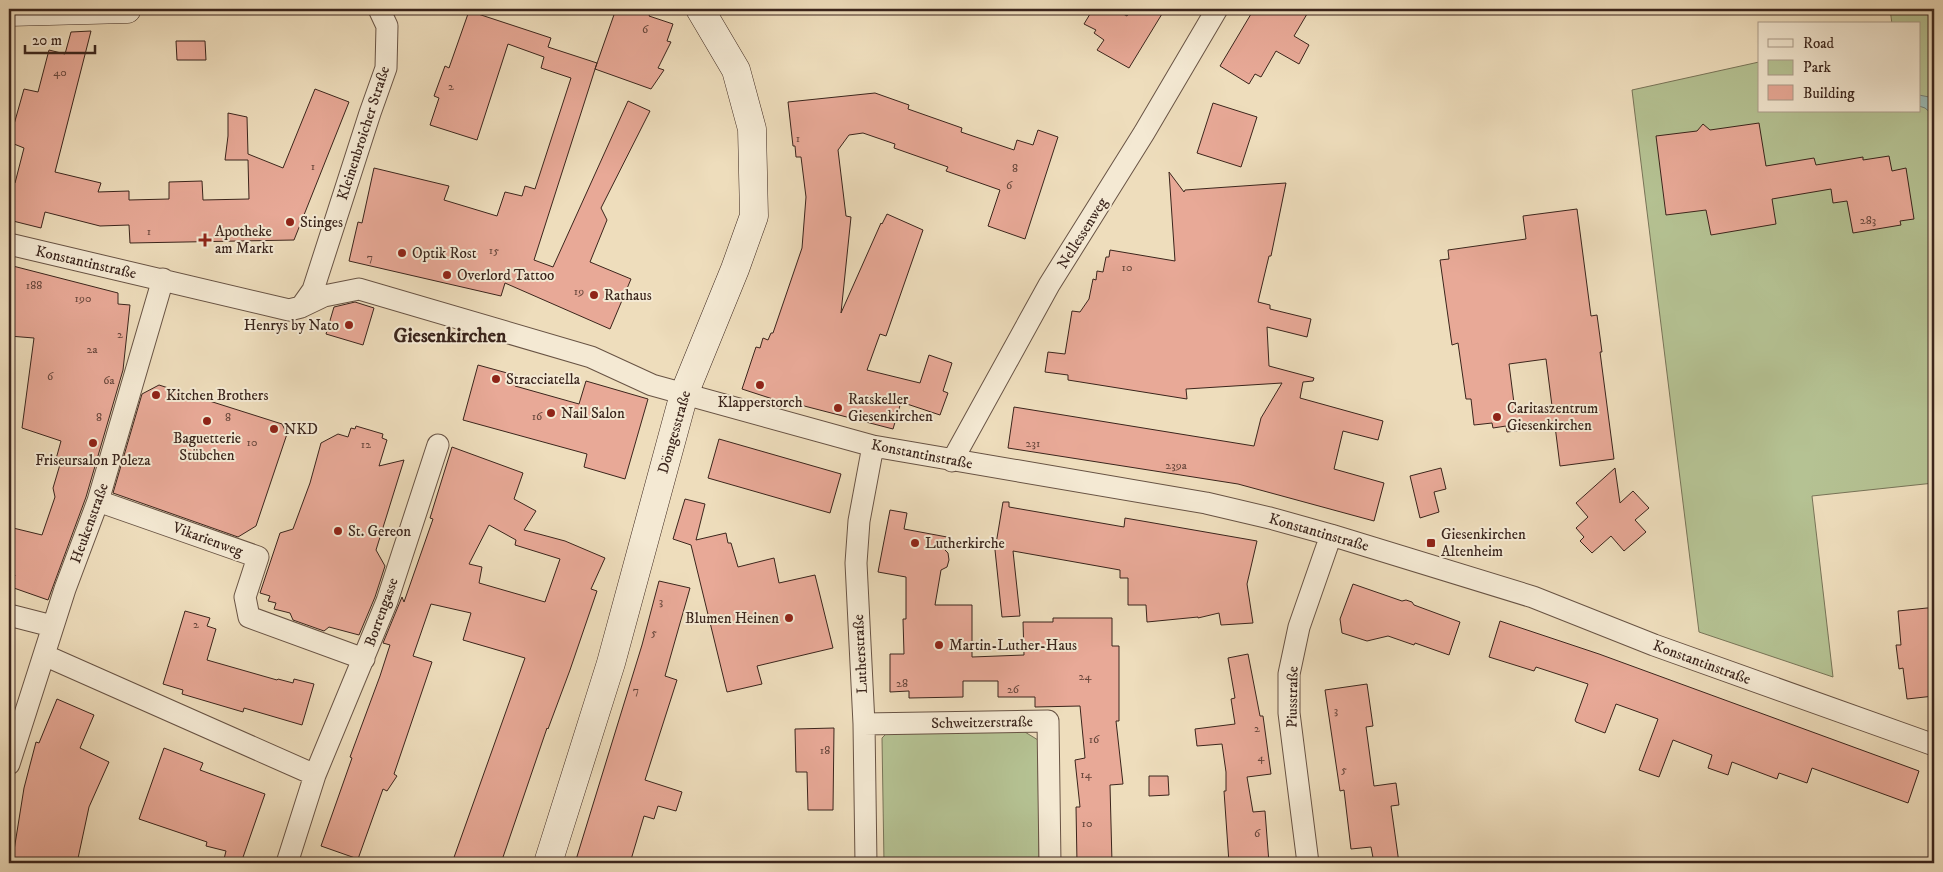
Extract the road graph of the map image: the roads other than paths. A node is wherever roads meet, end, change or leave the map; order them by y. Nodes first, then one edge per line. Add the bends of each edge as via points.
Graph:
1 (127, 9) edge
2 (379, 9) edge
3 (700, 9) edge
4 (1217, 9) edge
5 (9, 12) edge
6 (9, 244) edge
7 (163, 279) junction
8 (301, 308) junction
9 (684, 394) junction
10 (438, 445) dead end
11 (873, 446) junction
12 (952, 461) junction
13 (98, 500) junction
14 (1331, 535) junction
15 (9, 615) edge
16 (52, 626) junction
17 (44, 655) junction
18 (364, 659) junction
19 (864, 724) junction
20 (1934, 745) edge
21 (9, 764) edge
22 (315, 775) junction
23 (287, 863) edge
24 (548, 863) edge
25 (866, 863) edge
26 (1050, 863) edge
27 (1308, 863) edge

1 - 5 main road
2 - 8 street, Kleinenbroicher Straße via 386,26 386,68 314,290
3 - 9 main road, Dömgesstraße via 736,70 752,129 754,216
4 - 12 street, Nellessenweg via 1049,286
6 - 7 street, Konstantinstraße
7 - 8 street, Konstantinstraße via 289,310
7 - 13 street, Heukenstraße
8 - 9 street, Konstantinstraße via 324,296 359,289 590,357 652,385
9 - 11 street, Konstantinstraße
9 - 24 main road, Dömgesstraße via 611,664
10 - 18 street, Borrengasse
11 - 12 street, Konstantinstraße
11 - 19 street, Lutherstraße via 859,521 856,563
12 - 14 street, Konstantinstraße via 1206,503
13 - 16 street, Heukenstraße
13 - 18 street, Vikarienweg via 258,557 245,598 249,617
14 - 20 street, Konstantinstraße via 1533,597
14 - 27 street, Piusstraße via 1299,627 1289,674 1289,713
15 - 16 street
16 - 17 street, Heukenstraße
17 - 21 street, Heukenstraße
17 - 22 street
18 - 22 street, Borrengasse
19 - 25 street, Lutherstraße
19 - 26 street, Schweitzerstraße via 1048,721
22 - 23 street, Borrengasse

